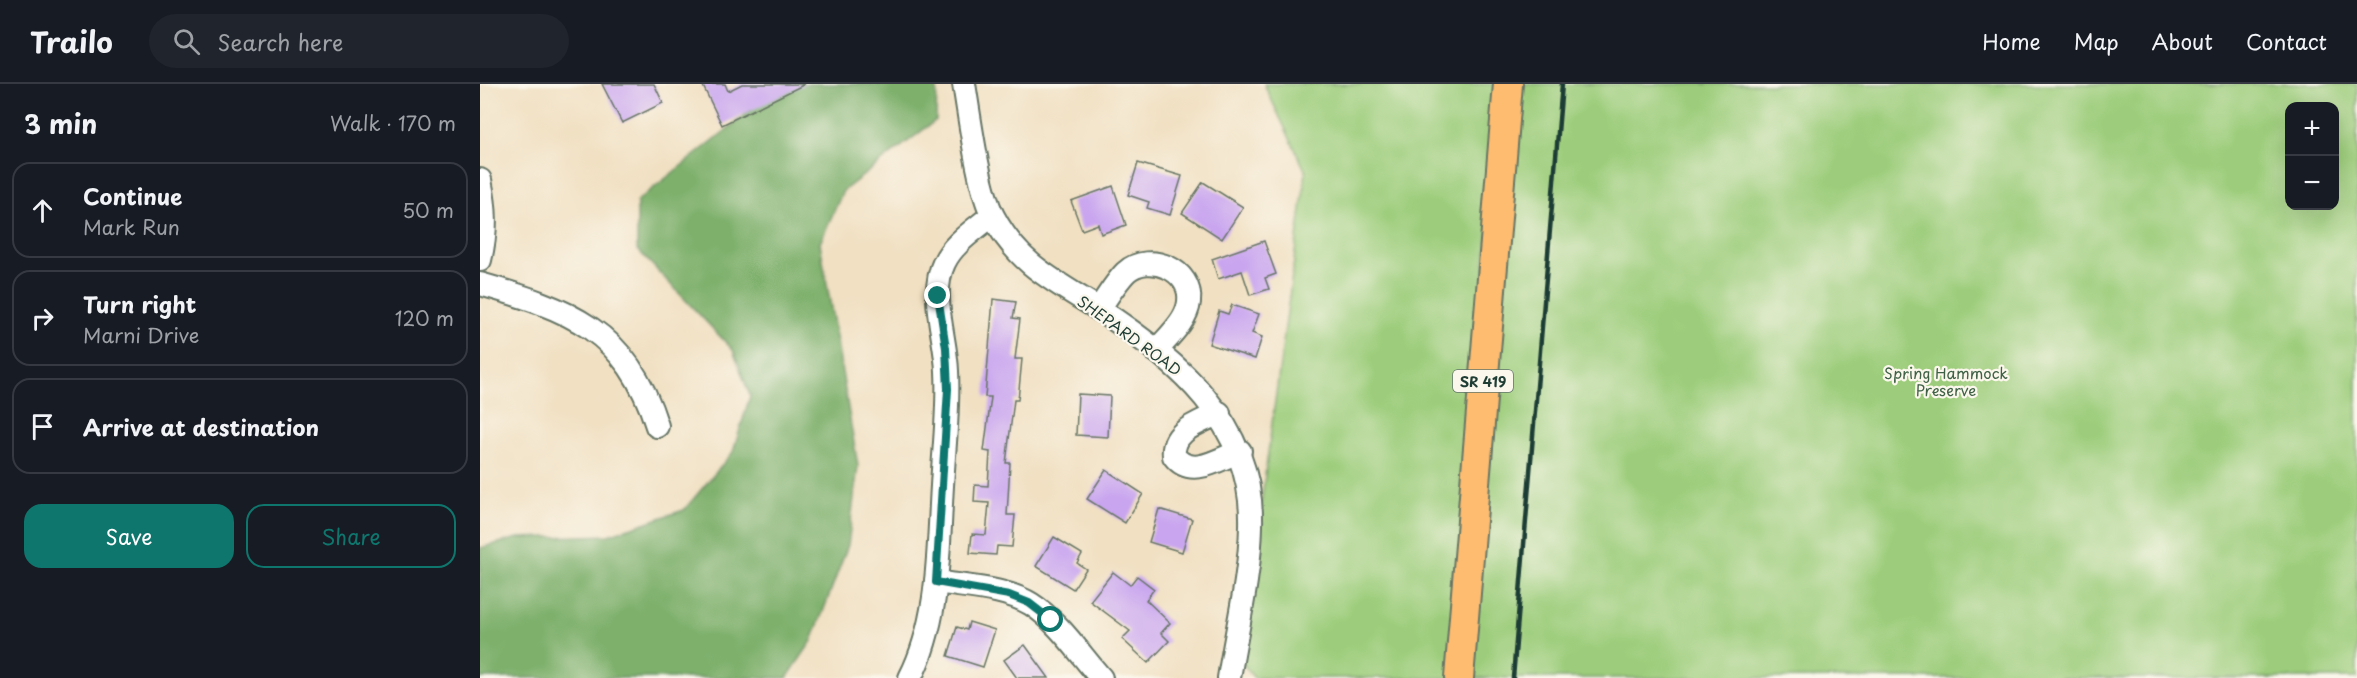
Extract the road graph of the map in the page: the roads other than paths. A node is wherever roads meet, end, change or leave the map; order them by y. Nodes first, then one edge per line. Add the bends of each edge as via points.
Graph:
1 (964, 84) edge
2 (1508, 84) edge
3 (480, 180) edge
4 (992, 215) junction
5 (480, 260) edge
6 (480, 284) edge
7 (1099, 309) junction
8 (1156, 351) junction
9 (1219, 413) junction
10 (657, 426) dead end
11 (1240, 451) junction
12 (936, 582) junction
13 (910, 678) edge
14 (1101, 678) edge
15 (1229, 678) edge
16 (1459, 678) edge

1 - 4 street, SHEPARD ROAD
2 - 16 main road, SR 419
3 - 5 street via 487,210
4 - 7 street, SHEPARD ROAD via 1013,247 1038,272
4 - 12 street via 957,246 944,262 939,278 948,389
6 - 10 street via 542,301 578,318 607,340 632,369 648,398
7 - 8 street, SHEPARD ROAD
7 - 8 street via 1127,271 1145,263 1162,264 1179,273 1188,288 1185,318
8 - 9 street, SHEPARD ROAD via 1194,383
9 - 11 street, SHEPARD ROAD
9 - 11 street via 1182,432 1175,440 1173,456 1188,468 1198,468
11 - 15 street, SHEPARD ROAD via 1248,484 1251,525
12 - 13 street via 928,631
12 - 14 street via 1009,595 1029,603 1051,620

